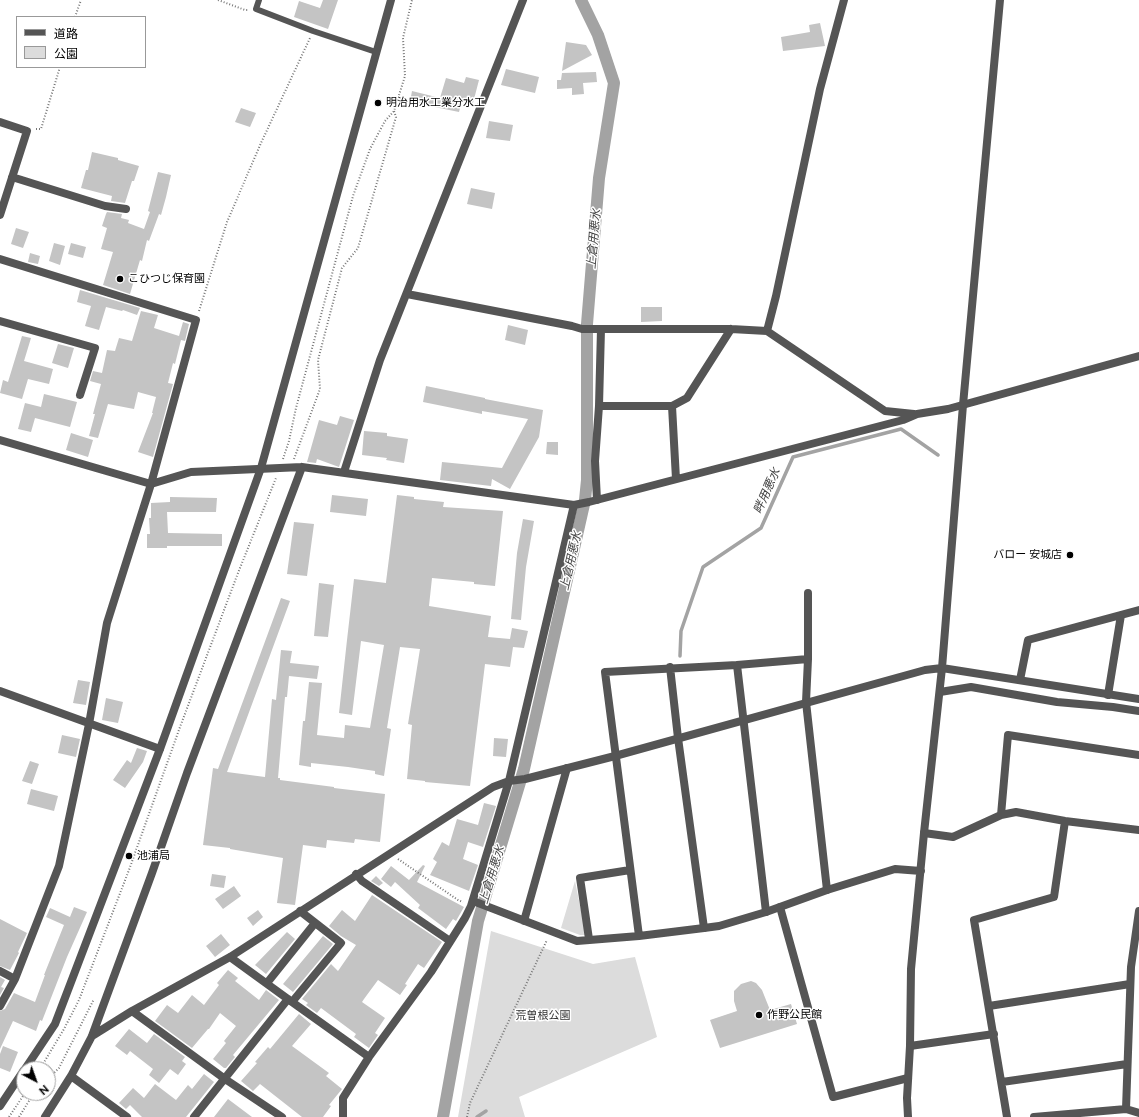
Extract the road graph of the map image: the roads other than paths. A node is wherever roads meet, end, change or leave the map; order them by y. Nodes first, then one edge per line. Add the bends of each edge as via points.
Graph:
1 (259, 0) edge
2 (391, 0) edge
3 (523, 0) edge
4 (844, 0) edge
5 (1000, 0) edge
6 (376, 52) junction
7 (0, 122) edge
8 (12, 177) junction
9 (126, 209) dead end
10 (1, 211) edge
11 (0, 259) edge
12 (407, 294) junction
13 (0, 321) edge
14 (598, 329) junction
15 (731, 329) junction
16 (767, 331) junction
17 (1139, 356) edge
18 (80, 395) dead end
19 (963, 405) junction
20 (599, 406) junction
21 (672, 406) junction
22 (917, 414) junction
23 (0, 440) edge
24 (302, 467) junction
25 (262, 468) junction
26 (344, 472) junction
27 (676, 478) junction
28 (151, 484) junction
29 (593, 501) junction
30 (574, 505) junction
31 (808, 593) dead end
32 (1139, 610) edge
33 (1122, 615) junction
34 (808, 659) junction
35 (737, 665) junction
36 (670, 668) junction
37 (942, 668) junction
38 (1020, 680) junction
39 (0, 691) edge
40 (940, 692) junction
41 (1108, 695) junction
42 (1139, 699) edge
43 (806, 702) junction
44 (1139, 710) edge
45 (743, 722) junction
46 (89, 724) junction
47 (678, 738) junction
48 (160, 749) junction
49 (1139, 755) edge
50 (615, 756) junction
51 (567, 768) junction
52 (509, 781) junction
53 (1001, 815) junction
54 (1065, 821) junction
55 (1139, 830) edge
56 (924, 833) junction
57 (630, 870) junction
58 (921, 871) junction
59 (356, 874) junction
60 (827, 890) junction
61 (472, 903) junction
62 (780, 907) junction
63 (300, 911) junction
64 (1139, 911) edge
65 (766, 912) junction
66 (524, 921) junction
67 (315, 923) junction
68 (704, 928) junction
69 (639, 936) junction
70 (589, 940) junction
71 (450, 941) junction
72 (230, 956) junction
73 (0, 971) edge
74 (15, 979) junction
75 (267, 983) junction
76 (1130, 984) junction
77 (290, 1000) junction
78 (0, 1006) edge
79 (989, 1006) junction
80 (132, 1011) junction
81 (994, 1034) junction
82 (92, 1036) junction
83 (910, 1046) junction
84 (369, 1057) junction
85 (30, 1061) edge
86 (1127, 1064) junction
87 (71, 1076) junction
88 (908, 1078) junction
89 (225, 1079) junction
90 (16, 1082) edge
91 (1002, 1082) junction
92 (0, 1106) edge
93 (1126, 1109) junction
94 (1139, 1113) edge
95 (45, 1117) edge
96 (127, 1117) edge
97 (194, 1117) edge
98 (282, 1117) edge
99 (343, 1117) edge
100 (908, 1117) edge
101 (1008, 1117) edge
102 (1034, 1117) edge

1 - 6 lane via 256,10
2 - 6 street
3 - 12 street
4 - 16 street via 820,89
5 - 19 street
6 - 25 street
7 - 8 street via 27,131
8 - 9 street via 105,206
8 - 10 street
11 - 28 street via 196,320
12 - 14 street via 582,329
12 - 26 street via 380,360
13 - 18 street via 95,348
14 - 15 street
14 - 20 street
15 - 16 street
15 - 21 street via 687,398
16 - 22 street via 886,411
17 - 19 street
19 - 22 street
19 - 37 street
20 - 21 street
20 - 29 street
21 - 27 street
22 - 27 street
23 - 28 street
24 - 25 street
24 - 26 street
24 - 82 street
25 - 28 street via 191,472
25 - 48 street
26 - 30 street
27 - 29 street
28 - 46 street via 107,623
29 - 30 street
30 - 52 street
31 - 34 street
32 - 33 street
33 - 38 street via 1028,640
33 - 41 street
34 - 35 street
34 - 43 street
35 - 36 street
35 - 45 street
36 - 47 street
36 - 50 street via 604,672
37 - 38 street
37 - 40 street
37 - 43 street via 925,670
38 - 41 street
39 - 46 street
40 - 44 street via 971,687 1057,702
40 - 56 street
41 - 42 street
43 - 45 street
43 - 60 street
45 - 47 street
45 - 65 street
46 - 48 street
46 - 74 street via 59,866
47 - 50 street
47 - 68 street
48 - 85 street via 55,1024
49 - 53 street via 1008,735
50 - 51 street
50 - 57 street
51 - 52 street
51 - 66 street
52 - 59 street via 493,786
52 - 61 street
53 - 54 street via 1016,812
53 - 56 street via 953,837
54 - 55 street
54 - 79 street via 1054,897 974,920
56 - 58 street
57 - 69 street
57 - 70 street via 580,878
58 - 60 street via 895,869
58 - 83 street via 911,969
59 - 63 street
59 - 71 street via 362,881
60 - 62 street
61 - 66 street via 490,907
61 - 71 street
62 - 65 street
62 - 88 street via 833,1097
63 - 67 street
63 - 72 street
64 - 76 street
65 - 68 street
66 - 70 street via 577,941
67 - 75 street
67 - 77 street via 341,943
68 - 69 street
69 - 70 street
71 - 84 street via 431,972
72 - 75 street
72 - 80 street
73 - 74 street
74 - 78 street
75 - 77 street
76 - 79 street
76 - 86 street
77 - 84 street
77 - 89 street
79 - 81 street
80 - 82 street
80 - 89 street
81 - 83 street
81 - 91 street
82 - 87 street
83 - 88 street
84 - 99 street via 343,1098
86 - 91 street
86 - 93 street
87 - 95 street
87 - 96 street
88 - 100 street
89 - 97 street
89 - 98 street
90 - 92 street
91 - 101 street
93 - 94 street
93 - 102 street

